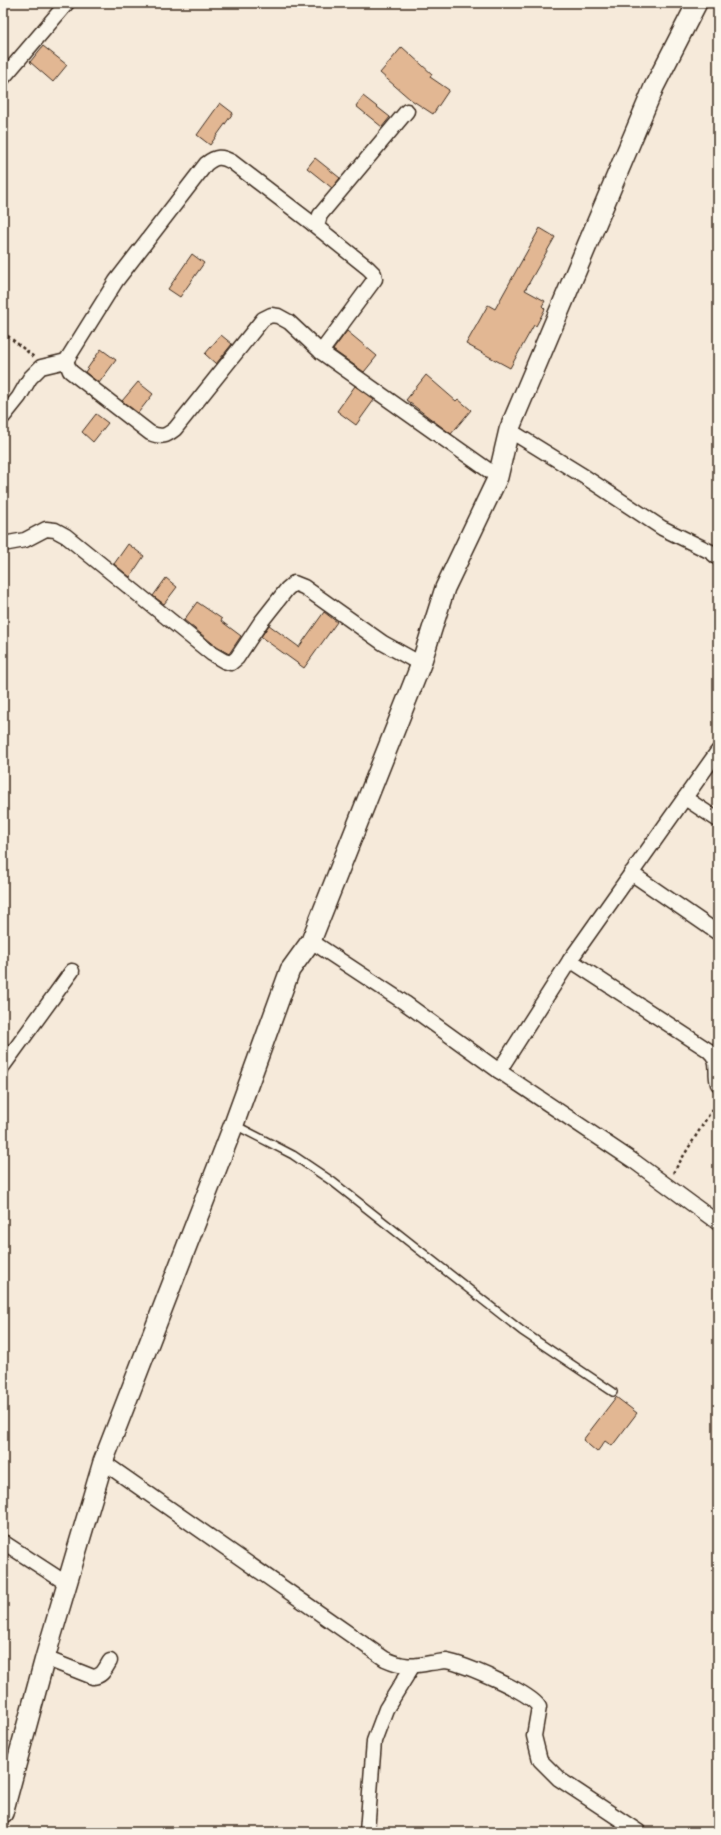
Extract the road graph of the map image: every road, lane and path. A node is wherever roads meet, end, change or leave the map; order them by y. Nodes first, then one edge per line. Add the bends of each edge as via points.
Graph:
1 (67, 3) edge
2 (697, 3) edge
3 (3, 78) edge
4 (407, 111) dead end
5 (313, 224) junction
6 (3, 332) edge
7 (321, 352) junction
8 (66, 361) junction
9 (47, 367) junction
10 (3, 417) edge
11 (509, 430) junction
12 (498, 477) junction
13 (3, 544) edge
14 (716, 551) edge
15 (420, 664) junction
16 (718, 750) edge
17 (685, 798) junction
18 (718, 820) edge
19 (631, 873) junction
20 (718, 933) edge
21 (311, 941) junction
22 (570, 960) junction
23 (72, 971) dead end
24 (3, 1066) edge
25 (499, 1071) junction
26 (718, 1084) edge
27 (718, 1100) edge
28 (234, 1124) junction
29 (666, 1185) junction
30 (718, 1223) edge
31 (613, 1392) dead end
32 (103, 1462) junction
33 (3, 1542) edge
34 (66, 1583) junction
35 (45, 1658) junction
36 (110, 1661) dead end
37 (412, 1667) junction
38 (8, 1769) edge
39 (3, 1813) edge
40 (367, 1832) edge
41 (639, 1832) edge

1 - 3 street
2 - 11 street via 654,87
4 - 5 street via 320,215 318,222
5 - 7 street via 368,268 375,279
5 - 8 street via 232,162 222,157 215,158 206,164 116,281
6 - 9 path
7 - 8 street via 289,322 271,315 263,319 175,428 167,436 159,437 150,433 70,371
7 - 12 street
8 - 9 street
9 - 10 street via 41,367 30,378 19,398
11 - 12 street
11 - 14 street via 662,528
12 - 15 street via 445,588
13 - 15 street via 25,540 46,529 55,530 224,661 231,663 237,658 286,589 294,583 304,587 377,639
15 - 21 street
16 - 17 street
17 - 18 street
17 - 19 street
19 - 20 street
19 - 22 street
21 - 25 street via 405,1003
21 - 28 street via 290,970
22 - 25 street
22 - 26 street via 708,1050 715,1056
23 - 24 street
25 - 29 street
27 - 29 path
28 - 31 lane via 293,1155 333,1182 522,1331
28 - 32 street
29 - 30 street
32 - 34 street
32 - 37 street via 385,1659 398,1665
33 - 34 street
34 - 35 street
35 - 36 street via 93,1677 103,1673
35 - 38 street
37 - 40 street via 386,1709 374,1741
37 - 41 street via 444,1661 459,1664 531,1698 539,1707 534,1736 540,1760 559,1779
38 - 39 street

